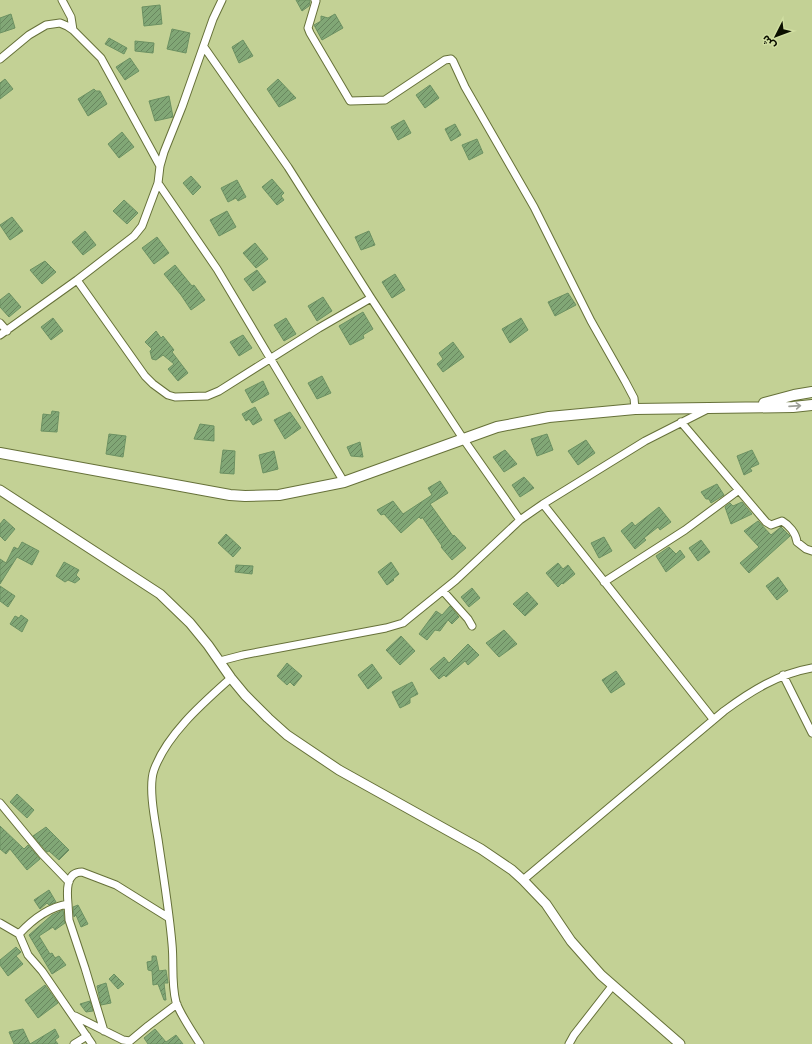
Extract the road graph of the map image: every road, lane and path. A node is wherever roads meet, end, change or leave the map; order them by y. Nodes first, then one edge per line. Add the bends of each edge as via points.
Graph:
1 (62, 0) edge
2 (222, 0) edge
3 (315, 0) edge
4 (73, 30) junction
5 (204, 47) junction
6 (0, 59) edge
7 (160, 166) junction
8 (158, 182) junction
9 (77, 280) junction
10 (371, 298) junction
11 (0, 322) edge
12 (7, 331) junction
13 (0, 336) edge
14 (270, 358) junction
15 (812, 392) edge
16 (812, 405) edge
17 (751, 407) junction
18 (711, 408) junction
19 (635, 409) junction
20 (681, 422) junction
21 (464, 440) junction
22 (0, 453) edge
23 (344, 482) junction
24 (0, 490) edge
25 (739, 490) junction
26 (543, 504) junction
27 (520, 520) junction
28 (812, 551) edge
29 (604, 582) junction
30 (443, 591) junction
31 (472, 626) dead end
32 (220, 661) junction
33 (812, 668) edge
34 (783, 675) junction
35 (231, 678) junction
36 (713, 719) junction
37 (812, 733) edge
38 (0, 803) edge
39 (523, 880) junction
40 (69, 882) junction
41 (68, 904) junction
42 (169, 918) junction
43 (0, 923) edge
44 (19, 934) junction
45 (613, 985) junction
46 (177, 1004) junction
47 (74, 1016) junction
48 (104, 1031) junction
49 (87, 1036) junction
50 (74, 1044) edge
51 (92, 1044) edge
52 (200, 1044) edge
53 (569, 1044) edge
54 (680, 1044) edge

1 - 4 street via 71,17
2 - 5 street
3 - 19 street via 308,28 352,102 385,100 445,60 453,61 465,87 527,193 594,328 634,398
4 - 6 street via 60,23 46,25
4 - 7 street via 101,58
5 - 7 street
5 - 10 street via 288,167
7 - 8 street
8 - 9 street via 140,229
8 - 14 street via 217,269
9 - 12 street
9 - 14 street via 145,376 168,395 207,396
10 - 14 street
10 - 21 street
11 - 12 street
12 - 13 street
14 - 23 street
15 - 17 main road via 794,394
17 -> 16 main road
17 - 18 main road
18 - 19 main road
18 - 20 street
19 - 21 main road via 549,416 498,427
20 - 25 street
20 - 26 street via 644,441
21 - 23 main road
21 - 27 street
22 - 23 main road via 230,495 279,495
24 - 32 street via 160,594 190,623
25 - 28 street via 768,523 787,523 797,536 797,542
25 - 29 street via 685,530
26 - 27 street
26 - 29 street
27 - 30 street
29 - 36 street
30 - 31 street
30 - 32 street via 403,623
32 - 35 street
33 - 34 street
34 - 36 street via 754,690
34 - 37 street
35 - 39 street via 268,718 300,745 339,770 481,849
35 - 42 street via 187,719 162,754 154,771 154,810
36 - 39 street
38 - 40 street
39 - 45 street via 546,904 587,960
40 - 41 street
40 - 42 street via 75,873 82,872 116,885
41 - 44 street via 56,906 31,921
41 - 48 street via 69,920
42 - 46 street via 173,989
43 - 44 street
44 - 47 street via 28,955
45 - 53 street
45 - 54 street
46 - 48 street via 130,1040 123,1040
46 - 52 street
47 - 48 street
47 - 49 street
49 - 50 street
49 - 51 street

